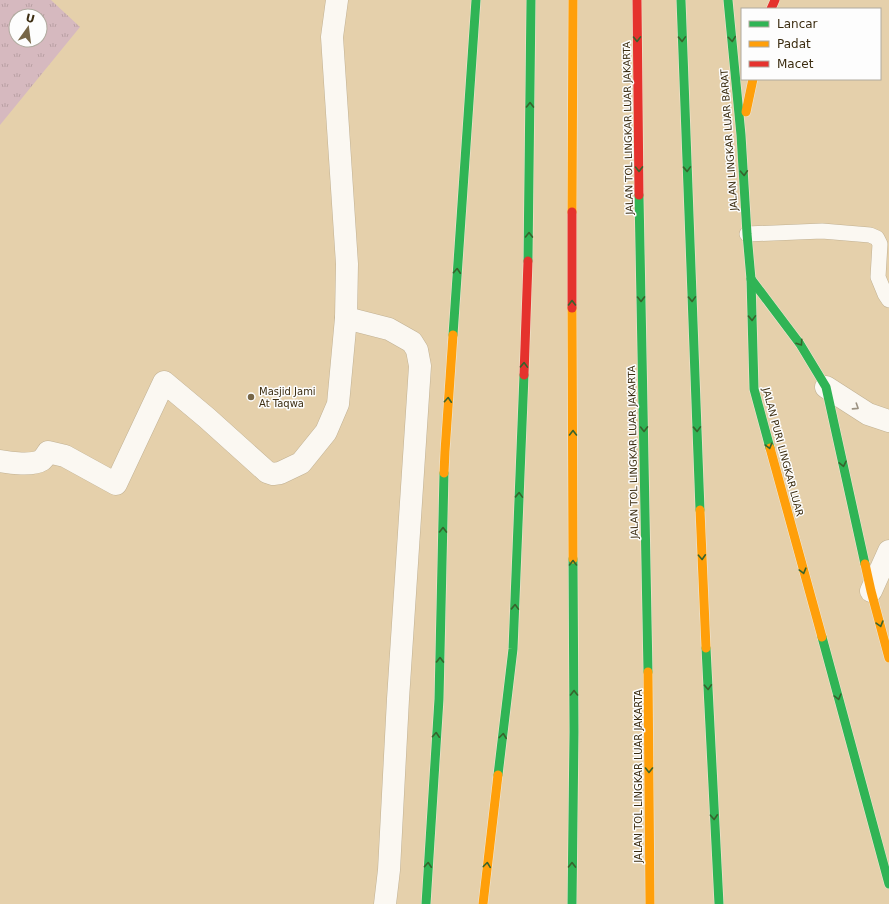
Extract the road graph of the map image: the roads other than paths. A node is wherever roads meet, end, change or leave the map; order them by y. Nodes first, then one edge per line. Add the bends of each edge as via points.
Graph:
1 (337, 0) edge
2 (476, 0) edge
3 (531, 0) edge
4 (573, 0) edge
5 (637, 0) edge
6 (681, 0) edge
7 (728, 0) edge
8 (753, 80) edge
9 (742, 134) junction
10 (747, 234) junction
11 (750, 279) junction
12 (889, 300) edge
13 (346, 318) junction
14 (826, 387) junction
15 (889, 421) edge
16 (0, 461) edge
17 (889, 550) edge
18 (871, 591) junction
19 (889, 658) edge
20 (889, 884) edge
21 (385, 904) edge
22 (426, 904) edge
23 (483, 904) edge
24 (572, 904) edge
25 (650, 904) edge
26 (719, 904) edge

1 - 13 street via 332,37 347,264
22 -> 2 main road via 439,699 445,451
23 -> 3 main road via 514,649 529,247
24 -> 4 main road
5 -> 25 main road, JALAN TOL LINGKAR LUAR JAKARTA
6 -> 26 main road via 700,518
7 -> 9 main road, JALAN LINGKAR LUAR BARAT
8 - 9 main road
9 -> 10 main road, JALAN LINGKAR LUAR BARAT
10 - 11 main road, JALAN LINGKAR LUAR BARAT
10 - 12 lane via 822,231 870,235 877,238 880,244 878,277
11 -> 14 main road via 800,344
11 -> 20 main road, JALAN PURI LINGKAR LUAR via 754,389
13 - 16 street via 338,404 326,432 301,463 280,473 267,472 164,382 116,484 65,456 48,452 42,460 35,462 17,464
13 - 21 street via 389,329 412,342 417,350 420,366
14 -> 15 street via 868,414
14 -> 18 main road
17 - 18 street
18 -> 19 main road

